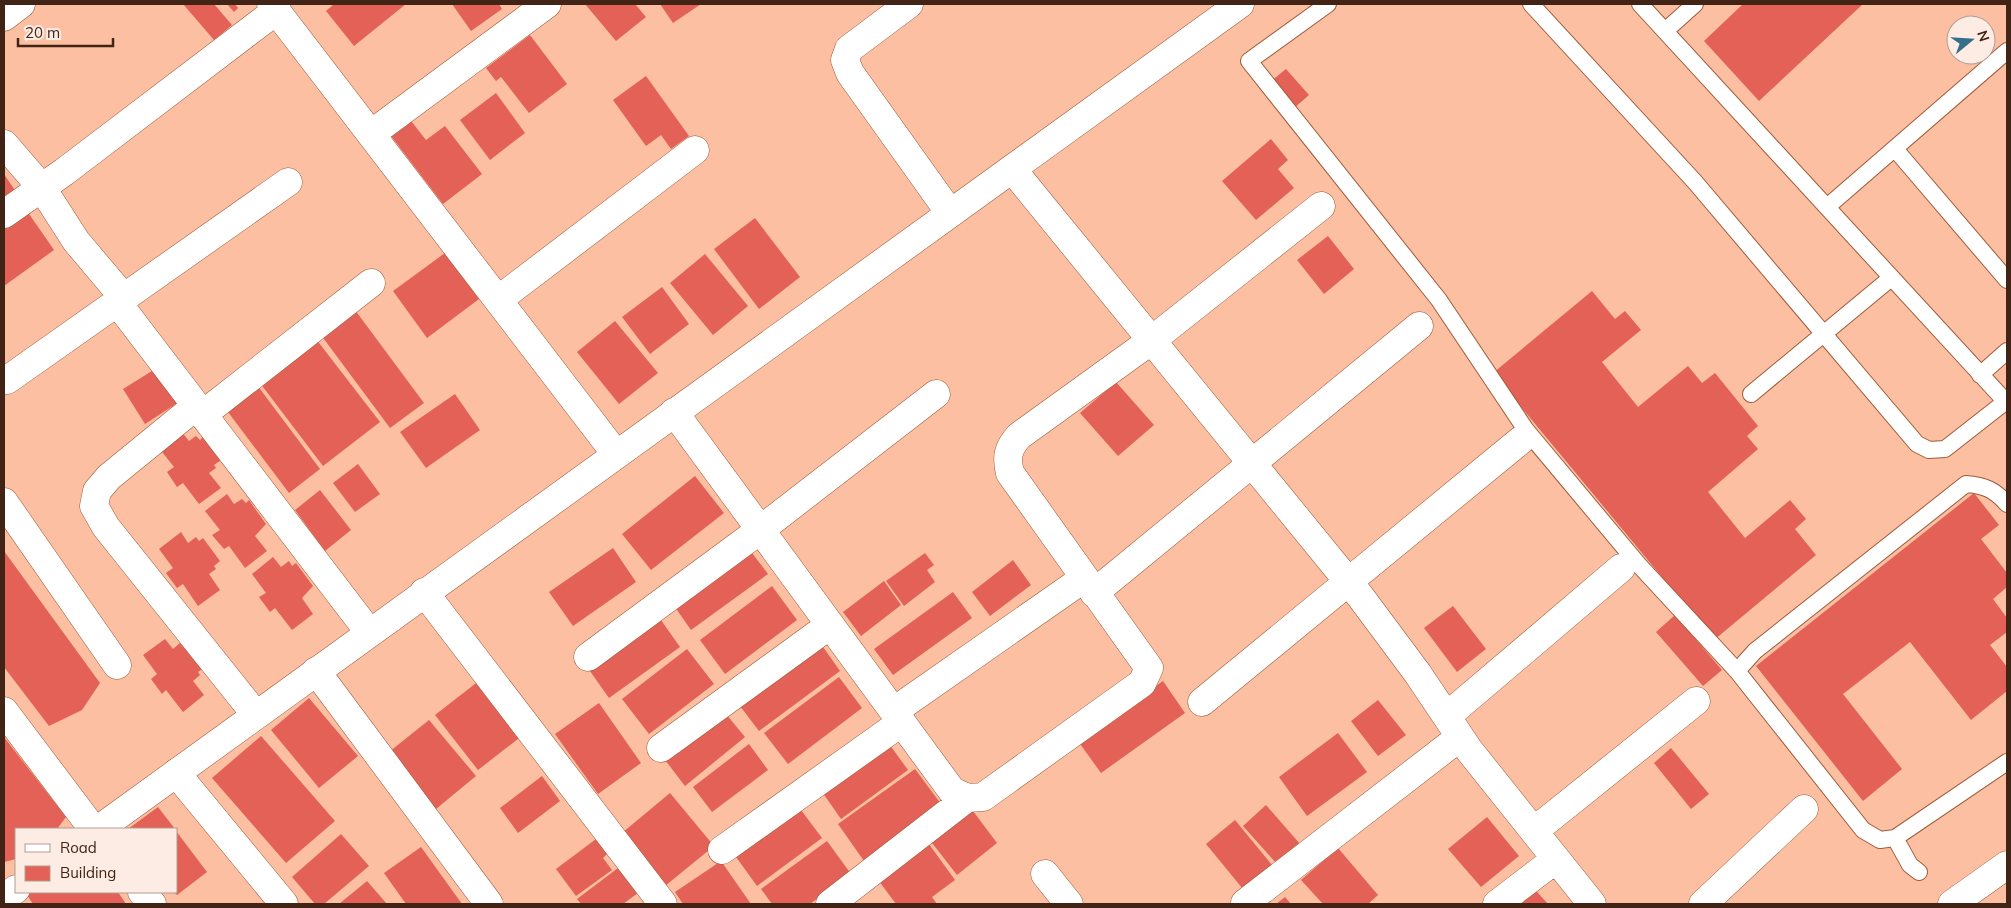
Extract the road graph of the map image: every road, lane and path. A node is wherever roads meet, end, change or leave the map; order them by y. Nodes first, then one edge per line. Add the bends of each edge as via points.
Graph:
1 (21, 4) edge
2 (547, 4) edge
3 (910, 4) edge
4 (1240, 4) edge
5 (1328, 4) edge
6 (1531, 4) edge
7 (1640, 4) edge
8 (1695, 4) edge
9 (274, 7) edge
10 (4, 17) edge
11 (1665, 31) junction
12 (2007, 51) edge
13 (371, 134) junction
14 (4, 144) edge
15 (1895, 149) junction
16 (695, 150) dead end
17 (1012, 168) junction
18 (288, 182) dead end
19 (42, 188) junction
20 (1321, 206) dead end
21 (1827, 207) junction
22 (950, 213) junction
23 (4, 214) edge
24 (1891, 278) junction
25 (2007, 280) edge
26 (370, 283) dead end
27 (121, 300) junction
28 (498, 300) junction
29 (1419, 326) dead end
30 (1824, 334) junction
31 (1152, 340) junction
32 (2007, 351) edge
33 (1980, 375) junction
34 (7, 380) dead end
35 (936, 394) dead end
36 (1751, 394) dead end
37 (2006, 402) edge
38 (200, 410) junction
39 (674, 412) junction
40 (1521, 440) dead end
41 (616, 454) junction
42 (1252, 463) junction
43 (4, 502) edge
44 (2007, 504) edge
45 (760, 530) junction
46 (1621, 568) dead end
47 (1349, 583) junction
48 (1089, 586) junction
49 (424, 592) junction
50 (830, 625) junction
51 (370, 632) junction
52 (588, 658) dead end
53 (117, 665) dead end
54 (316, 671) junction
55 (1737, 671) junction
56 (1696, 701) dead end
57 (1202, 702) dead end
58 (4, 711) edge
59 (256, 715) junction
60 (898, 717) junction
61 (1454, 726) junction
62 (661, 748) dead end
63 (2007, 762) edge
64 (176, 773) junction
65 (967, 798) junction
66 (1804, 809) dead end
67 (92, 828) edge
68 (100, 828) edge
69 (1534, 831) junction
70 (1896, 838) junction
71 (722, 850) dead end
72 (1556, 859) junction
73 (2007, 865) edge
74 (1920, 872) dead end
75 (1045, 874) dead end
76 (15, 890) edge
77 (143, 893) edge
78 (4, 898) edge
79 (1245, 903) dead end
80 (152, 904) edge
81 (284, 904) edge
82 (489, 904) edge
83 (662, 904) edge
84 (830, 904) edge
85 (1070, 904) edge
86 (1497, 904) edge
87 (1592, 904) edge
88 (1703, 904) edge
89 (1952, 904) edge

1 - 10 street
2 - 13 street
3 - 22 street via 850,48 845,60 850,73
4 - 17 street
5 - 55 lane via 1250,61 1439,300 1526,430 1638,564
6 - 30 lane via 1695,182
7 - 11 lane
8 - 11 lane
9 - 13 street
9 - 19 street
11 - 21 lane
12 - 15 lane
13 - 28 street
14 - 19 street
15 - 21 lane
15 - 25 lane
16 - 28 street
17 - 22 street
17 - 31 street
18 - 27 street
19 - 23 street
19 - 27 street via 76,241
20 - 31 street
21 - 24 lane
22 - 39 street
24 - 30 lane
24 - 33 lane
26 - 38 street
27 - 34 street
27 - 38 street
28 - 41 street
29 - 42 street
30 - 36 lane
30 - 37 lane via 1917,444 1929,450 1945,448
31 - 42 street
31 - 48 street via 1019,436 1011,445 1006,460 1010,474
32 - 33 lane
33 - 37 lane
35 - 45 street
38 - 51 street
38 - 59 street via 109,477 97,491 94,506 106,527
39 - 41 street
39 - 45 street
40 - 47 street
41 - 49 street
42 - 47 street
42 - 48 street
43 - 53 street
44 - 55 lane via 1998,493 1982,485 1966,484 1754,651
45 - 50 street
45 - 52 street
46 - 61 street
47 - 57 street
47 - 61 street
48 - 60 street
48 - 65 street via 1146,661 1148,675 1142,683 998,788 983,797
49 - 51 street
49 - 83 street
50 - 60 street
50 - 62 street
51 - 54 street
54 - 59 street
54 - 82 street
55 - 70 lane via 1863,830 1880,840
56 - 69 street
58 - 67 street
59 - 64 street
60 - 65 street via 952,791
60 - 71 street
61 - 69 street
61 - 79 street
63 - 70 lane
64 - 68 street
64 - 81 street
65 - 84 street
66 - 88 street
69 - 72 street
70 - 74 lane via 1910,865
72 - 86 street
72 - 87 street
73 - 89 street
75 - 85 street
76 - 78 street
77 - 80 street

